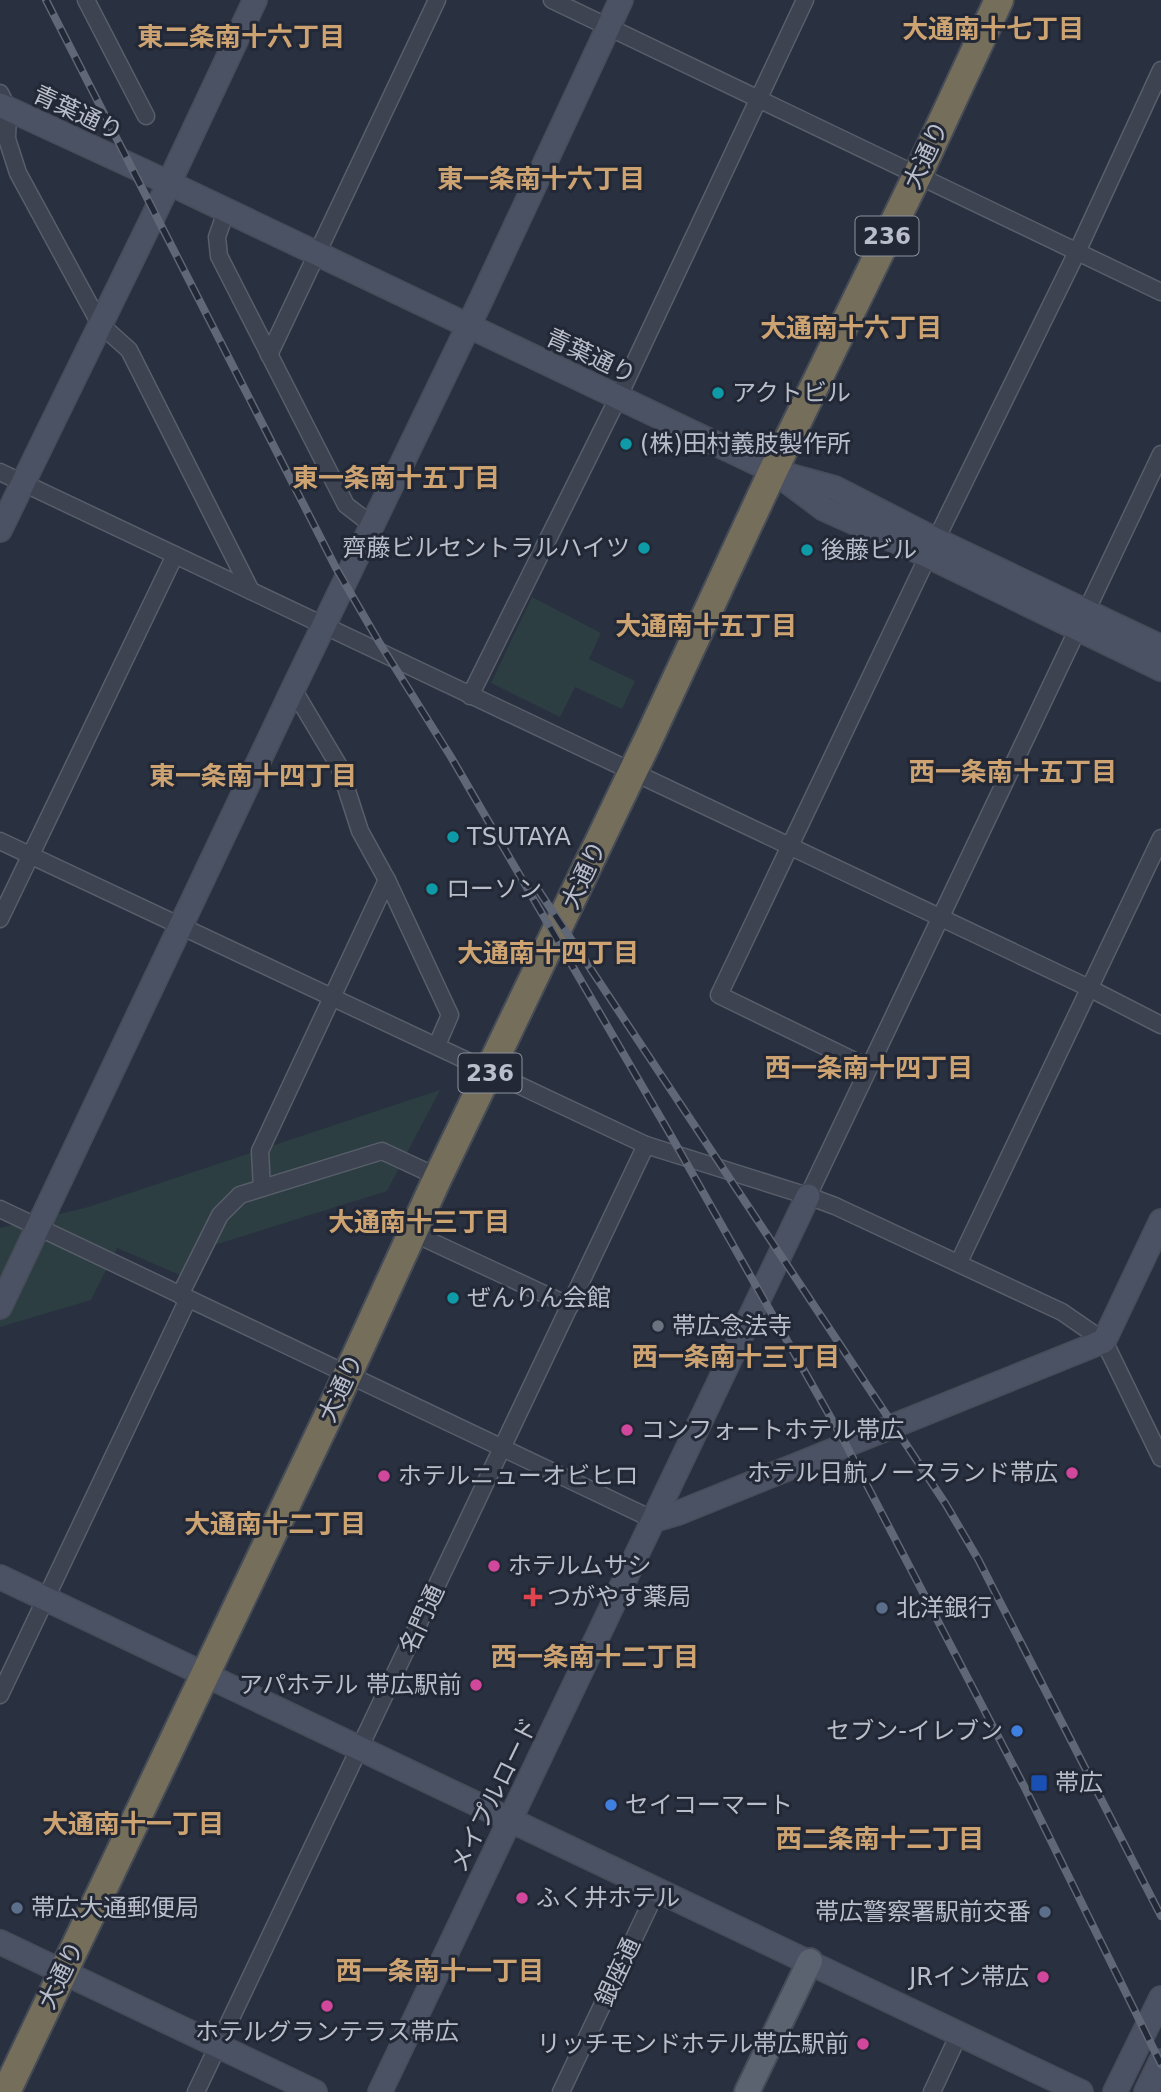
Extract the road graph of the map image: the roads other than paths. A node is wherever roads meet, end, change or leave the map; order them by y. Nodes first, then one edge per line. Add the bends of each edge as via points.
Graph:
1 (86, 0) edge
2 (255, 0) edge
3 (437, 0) edge
4 (552, 0) edge
5 (621, 0) edge
6 (805, 0) edge
7 (999, 0) edge
8 (608, 26) junction
9 (1161, 70) edge
10 (758, 99) junction
11 (3, 103) edge
12 (146, 116) dead end
13 (4, 147) edge
14 (918, 174) junction
15 (169, 183) junction
16 (226, 211) junction
17 (1077, 252) junction
18 (316, 255) junction
19 (1161, 292) edge
20 (100, 324) junction
21 (468, 327) junction
22 (270, 355) junction
23 (618, 398) junction
24 (1161, 454) edge
25 (773, 471) junction
26 (0, 472) edge
27 (22, 482) junction
28 (372, 525) junction
29 (0, 530) edge
30 (932, 548) junction
31 (176, 555) junction
32 (251, 591) junction
33 (1082, 620) junction
34 (324, 626) junction
35 (1161, 647) edge
36 (1161, 669) edge
37 (293, 689) junction
38 (470, 696) junction
39 (633, 772) junction
40 (1161, 838) edge
41 (0, 841) edge
42 (789, 848) junction
43 (30, 855) junction
44 (387, 880) junction
45 (940, 917) junction
46 (0, 919) edge
47 (182, 926) junction
48 (1089, 988) junction
49 (332, 997) junction
50 (1161, 1025) edge
51 (437, 1045) junction
52 (869, 1068) junction
53 (491, 1070) junction
54 (646, 1145) junction
55 (438, 1177) junction
56 (262, 1188) junction
57 (808, 1196) junction
58 (0, 1209) edge
59 (1161, 1222) edge
60 (38, 1227) junction
61 (413, 1233) junction
62 (959, 1262) junction
63 (184, 1297) junction
64 (570, 1306) junction
65 (0, 1307) edge
66 (1104, 1341) junction
67 (347, 1375) junction
68 (502, 1448) junction
69 (1161, 1458) edge
70 (654, 1520) junction
71 (0, 1577) edge
72 (46, 1598) junction
73 (204, 1674) junction
74 (0, 1695) edge
75 (360, 1748) junction
76 (511, 1819) junction
77 (657, 1890) junction
78 (0, 1942) edge
79 (810, 1961) junction
80 (62, 1971) junction
81 (1161, 1998) edge
82 (960, 2034) junction
83 (218, 2047) junction
84 (1161, 2061) edge
85 (6, 2092) edge
86 (196, 2092) edge
87 (315, 2092) edge
88 (380, 2092) edge
89 (561, 2092) edge
90 (747, 2092) edge
91 (932, 2092) edge
92 (1081, 2092) edge
93 (1115, 2092) edge
94 (1146, 2092) edge

1 - 12 street
2 - 15 street
3 - 18 street
4 - 8 street
5 - 8 street
6 - 10 street
7 - 14 highway, 大通り / 236
8 - 10 street
8 - 21 street
9 - 17 street
10 - 14 street
10 - 23 street
11 - 13 street
11 - 15 street, 青葉通り
13 - 20 street
14 - 17 street
14 - 25 highway, 大通り / 236
15 - 16 street, 青葉通り
15 - 20 street
16 - 18 street, 青葉通り
16 - 22 street via 217,237 219,257
17 - 19 street
17 - 30 street
18 - 21 street, 青葉通り
18 - 22 street
20 - 27 street
20 - 32 street via 129,350
21 - 23 street, 青葉通り
21 - 28 street
22 - 28 street via 346,505
23 - 25 street, 青葉通り
23 - 38 street
24 - 33 street
25 - 30 street, 青葉通り via 835,488
25 - 39 highway, 大通り / 236
26 - 27 street
27 - 29 street
27 - 31 street
28 - 34 street
30 - 33 street, 青葉通り
30 - 42 street
31 - 32 street
31 - 43 street
32 - 34 street
33 - 35 street, 青葉通り
33 - 36 street
33 - 45 street
34 - 37 street
34 - 38 street
37 - 44 street via 340,766 360,831
37 - 47 street
38 - 39 street
39 - 42 street
39 - 53 highway, 大通り / 236
40 - 48 street
41 - 43 street
42 - 45 street
42 - 52 street via 719,995
43 - 46 street
43 - 47 street
44 - 49 street
44 - 51 street via 450,1015
45 - 48 street
45 - 52 street
47 - 49 street
47 - 60 street
48 - 50 street
48 - 62 street
49 - 51 street
49 - 56 street via 260,1152
51 - 53 street
52 - 57 street
53 - 54 street
53 - 55 highway, 大通り / 236
54 - 57 street
54 - 64 street, 名門通
55 - 56 street via 382,1151
55 - 61 highway, 大通り / 236
56 - 63 street via 240,1195 220,1215
57 - 62 street
57 - 70 street, メイプルロード
58 - 60 street
59 - 66 street
60 - 63 street
60 - 65 street
61 - 64 street
61 - 67 highway, 大通り / 236
62 - 66 street via 1062,1312
63 - 67 street
63 - 72 street
64 - 68 street, 名門通
66 - 69 street
66 - 70 street
67 - 68 street
67 - 73 highway, 大通り / 236
68 - 70 street
68 - 75 street, 名門通
70 - 76 street, メイプルロード
71 - 72 street
72 - 73 street
72 - 74 street
73 - 75 street
73 - 80 highway, 大通り / 236
75 - 76 street
75 - 83 street, 名門通
76 - 77 street
76 - 88 street, メイプルロード
77 - 79 street
77 - 89 street, 銀座通
78 - 80 street
79 - 82 street
79 - 90 main road
80 - 83 street
80 - 85 highway, 大通り / 236
81 - 93 street
82 - 91 street
82 - 92 street
83 - 86 street, 名門通
83 - 87 street
84 - 94 street

